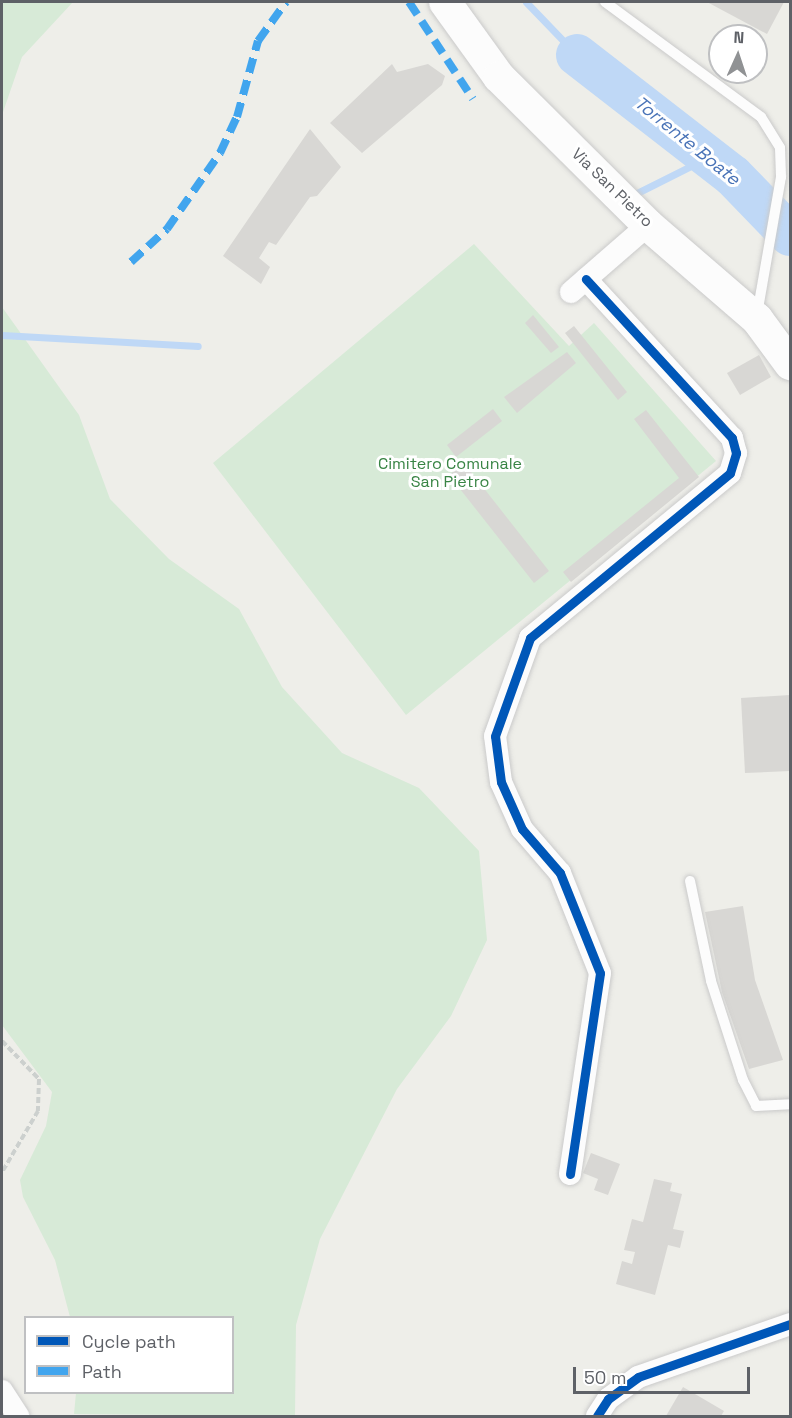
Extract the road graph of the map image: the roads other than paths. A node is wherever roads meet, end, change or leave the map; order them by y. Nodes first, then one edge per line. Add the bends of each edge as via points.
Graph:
1 (445, 2) edge
2 (605, 2) edge
3 (648, 225) junction
4 (757, 319) junction
5 (790, 364) edge
6 (690, 881) dead end
7 (790, 1104) edge
8 (570, 1174) dead end
9 (790, 1324) edge
10 (2, 1391) edge
11 (18, 1416) edge
12 (597, 1416) edge

1 - 3 street, Via San Pietro via 499,77
2 - 4 lane via 761,117 780,148 781,177
3 - 4 street, Via San Pietro
3 - 8 street via 578,286 732,438 736,453 730,474 530,638 495,736 501,782 522,829 560,873 600,974
4 - 5 street, Via San Pietro
6 - 7 lane via 711,981 743,1080 756,1106
9 - 12 street via 638,1377 608,1399
10 - 11 street

